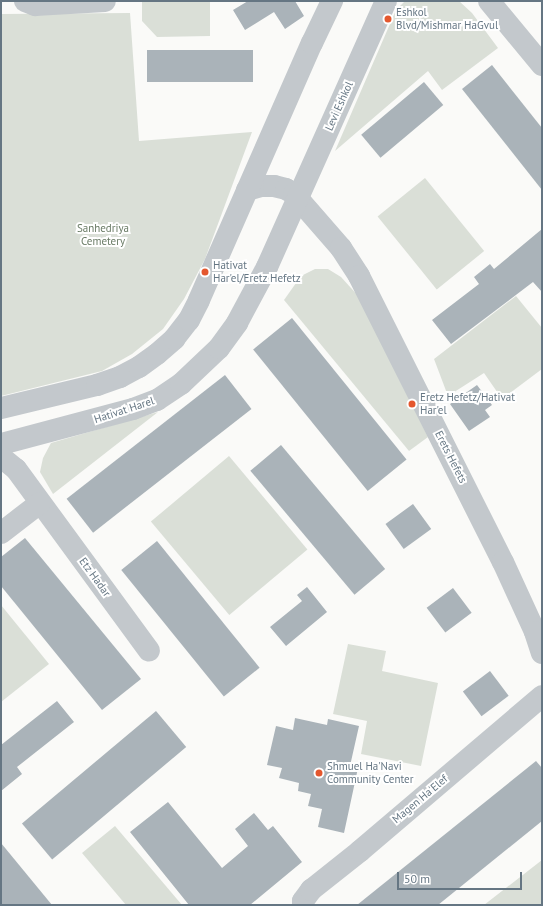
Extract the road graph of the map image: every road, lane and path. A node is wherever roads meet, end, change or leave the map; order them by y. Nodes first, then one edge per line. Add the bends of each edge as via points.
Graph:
1 (25, 1) edge
2 (105, 1) edge
3 (332, 1) edge
4 (386, 1) edge
5 (489, 1) edge
6 (542, 65) edge
7 (260, 162) junction
8 (274, 186) junction
9 (247, 190) junction
10 (295, 204) junction
11 (1, 408) edge
12 (23, 437) junction
13 (1, 444) edge
14 (9, 463) edge
15 (40, 503) junction
16 (1, 533) edge
17 (149, 651) dead end
18 (542, 653) edge
19 (542, 696) edge
20 (303, 905) edge

1 - 2 street via 35,4
3 - 7 street
4 - 10 street, Levi Eshkol
5 - 6 street
7 - 8 street
7 - 9 street
8 - 9 street, Erets Hefets
8 - 10 street, Erets Hefets via 286,189
9 - 11 street via 199,300 189,320 174,339 139,367 97,385
10 - 12 street, Hativat Harel via 267,267 237,323 219,348 181,384 157,400 133,410
10 - 18 street, Erets Hefets via 310,214 337,242 359,276 497,548
12 - 13 street, Hativat Harel
12 - 14 street, Etz Hadar via 16,456
14 - 15 street, Etz Hadar
15 - 16 street
15 - 17 street, Etz Hadar
19 - 20 street, Magen Ha'Elef via 311,890

